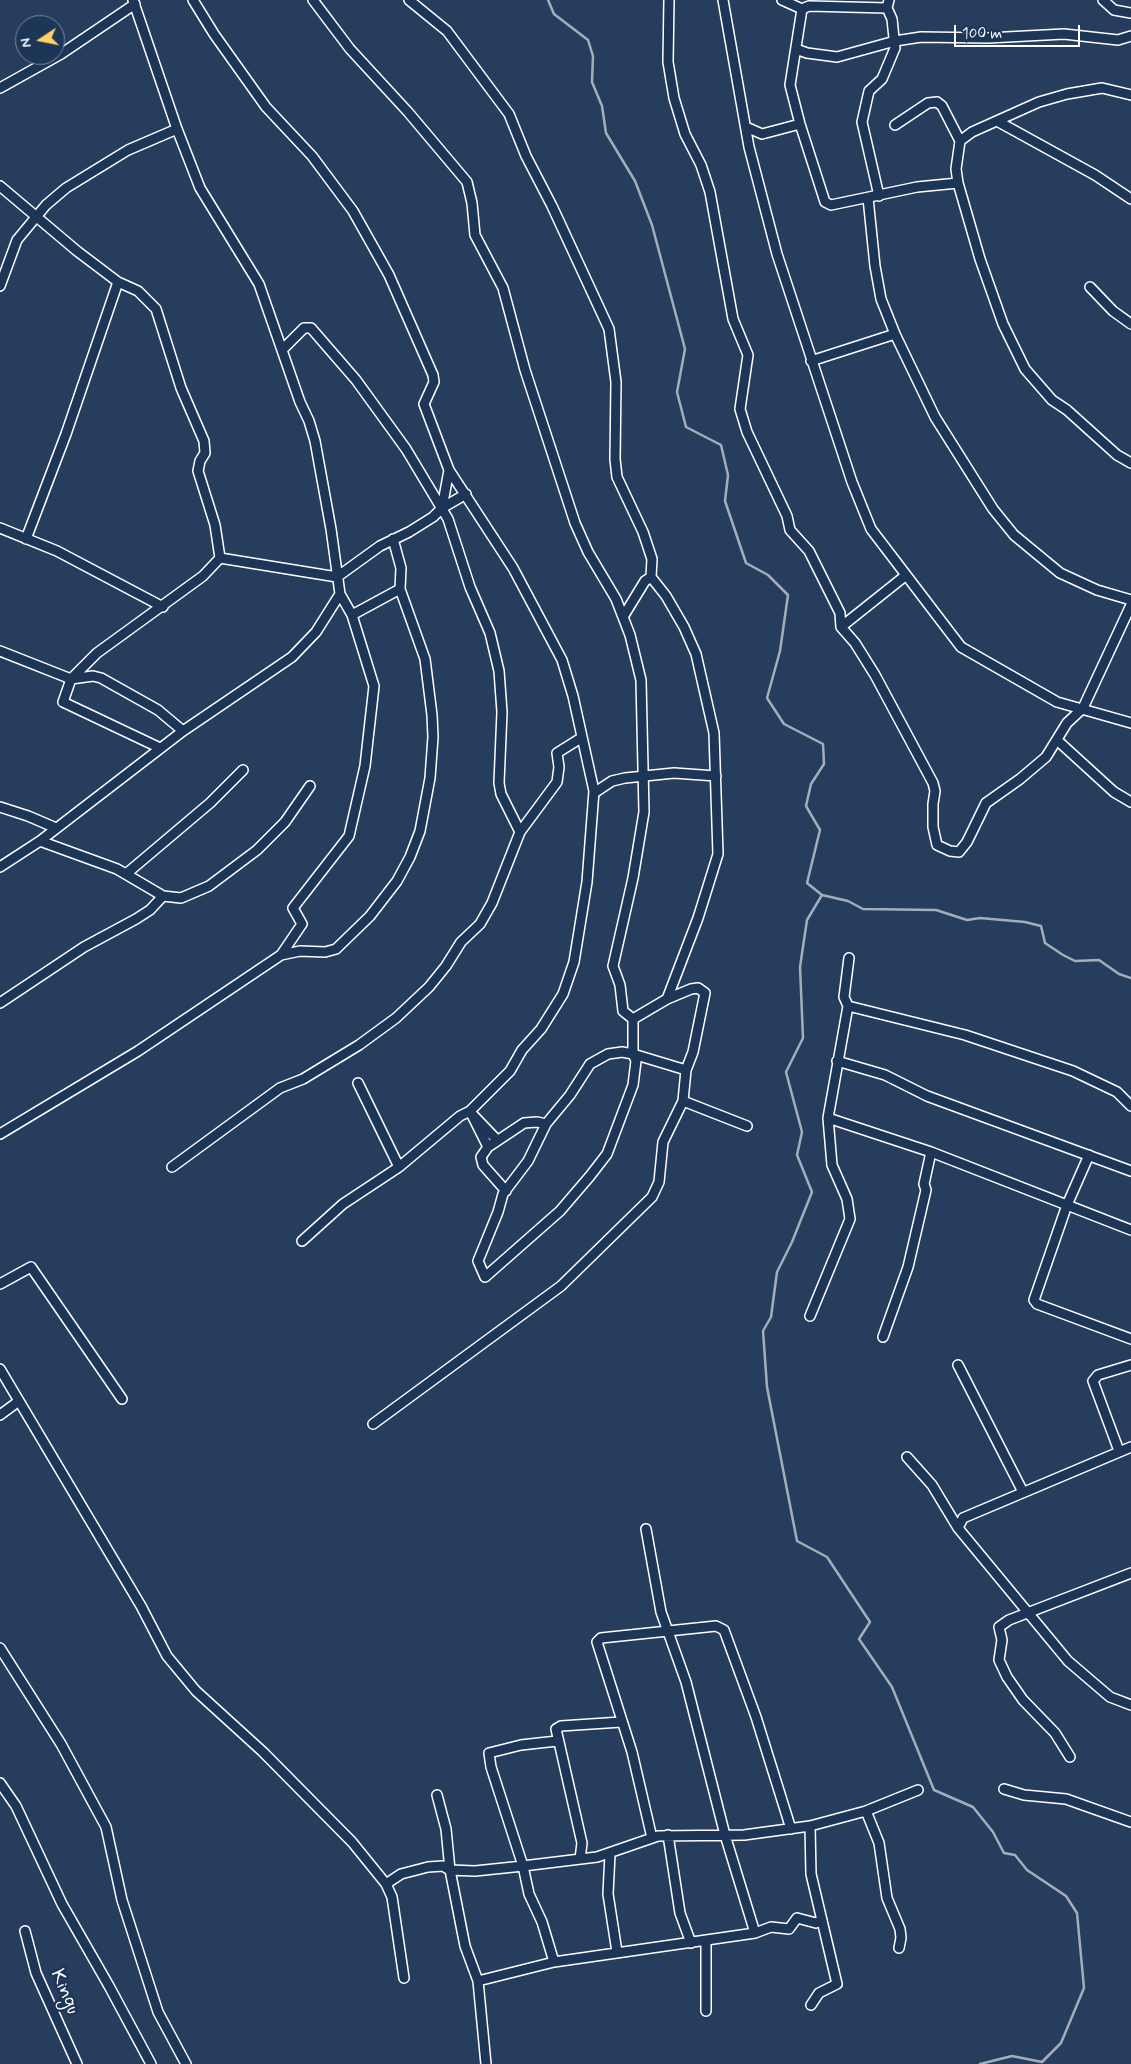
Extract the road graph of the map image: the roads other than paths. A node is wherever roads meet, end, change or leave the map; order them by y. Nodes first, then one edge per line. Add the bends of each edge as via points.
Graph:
1 (194, 0) edge
2 (313, 0) edge
3 (409, 0) edge
4 (669, 0) edge
5 (723, 0) edge
6 (782, 0) edge
7 (1103, 0) edge
8 (134, 2) edge
9 (888, 4) edge
10 (807, 5) edge
11 (1131, 13) edge
12 (1131, 36) edge
13 (895, 41) junction
14 (796, 49) junction
15 (0, 88) edge
16 (1131, 94) edge
17 (997, 122) junction
18 (800, 124) junction
19 (895, 125) dead end
20 (746, 127) junction
21 (177, 129) junction
22 (960, 141) junction
23 (958, 183) junction
24 (0, 186) edge
25 (879, 196) junction
26 (868, 198) junction
27 (1131, 199) edge
28 (35, 216) junction
29 (118, 282) junction
30 (0, 286) edge
31 (1090, 287) dead end
32 (1131, 324) edge
33 (895, 334) junction
34 (282, 350) junction
35 (811, 361) junction
36 (1131, 463) edge
37 (449, 470) junction
38 (466, 494) junction
39 (442, 508) junction
40 (0, 528) edge
41 (26, 539) junction
42 (393, 539) junction
43 (220, 558) junction
44 (651, 576) junction
45 (905, 576) junction
46 (337, 577) junction
47 (400, 589) junction
48 (340, 594) junction
49 (1131, 600) edge
50 (1131, 605) edge
51 (163, 607) junction
52 (352, 615) junction
53 (623, 617) junction
54 (842, 627) junction
55 (0, 651) edge
56 (72, 679) junction
57 (1083, 708) junction
58 (1131, 723) edge
59 (183, 731) junction
60 (581, 738) junction
61 (1057, 740) junction
62 (160, 748) junction
63 (243, 770) dead end
64 (644, 776) junction
65 (716, 776) junction
66 (310, 786) dead end
67 (594, 793) junction
68 (1131, 802) edge
69 (0, 807) edge
70 (56, 828) junction
71 (520, 832) junction
72 (40, 841) junction
73 (0, 866) edge
74 (126, 874) junction
75 (163, 896) junction
76 (281, 955) junction
77 (850, 958) dead end
78 (668, 999) junction
79 (0, 1003) edge
80 (848, 1006) junction
81 (633, 1019) junction
82 (633, 1054) junction
83 (838, 1061) junction
84 (686, 1070) junction
85 (358, 1083) dead end
86 (683, 1101) junction
87 (1131, 1103) edge
88 (470, 1111) junction
89 (828, 1118) junction
90 (546, 1124) junction
91 (747, 1126) dead end
92 (0, 1133) edge
93 (497, 1140) junction
94 (488, 1147) junction
95 (931, 1152) junction
96 (1089, 1155) junction
97 (172, 1167) dead end
98 (399, 1167) junction
99 (1131, 1171) edge
100 (506, 1191) junction
101 (1067, 1205) junction
102 (1131, 1230) edge
103 (302, 1241) dead end
104 (0, 1284) edge
105 (810, 1316) dead end
106 (883, 1337) dead end
107 (1131, 1338) edge
108 (958, 1365) dead end
109 (1131, 1365) edge
110 (0, 1370) edge
111 (122, 1399) dead end
112 (19, 1401) junction
113 (0, 1415) edge
114 (374, 1424) dead end
115 (1131, 1447) edge
116 (1119, 1451) junction
117 (907, 1457) dead end
118 (1023, 1492) junction
119 (646, 1528) dead end
120 (958, 1528) junction
121 (1131, 1573) edge
122 (1026, 1613) junction
123 (666, 1630) junction
124 (0, 1648) edge
125 (1131, 1705) edge
126 (621, 1722) junction
127 (557, 1741) junction
128 (1070, 1757) dead end
129 (0, 1783) edge
130 (1004, 1789) dead end
131 (918, 1790) dead end
132 (437, 1795) dead end
133 (866, 1811) junction
134 (1131, 1822) edge
135 (810, 1826) junction
136 (791, 1829) junction
137 (668, 1835) junction
138 (725, 1835) junction
139 (652, 1838) junction
140 (610, 1854) junction
141 (580, 1859) junction
142 (523, 1866) junction
143 (450, 1870) junction
144 (386, 1884) junction
145 (822, 1920) junction
146 (26, 1932) dead end
147 (755, 1933) junction
148 (706, 1941) junction
149 (691, 1942) junction
150 (899, 1948) dead end
151 (617, 1952) junction
152 (554, 1962) junction
153 (404, 1978) dead end
154 (478, 1981) junction
155 (811, 2005) dead end
156 (706, 2011) dead end
157 (77, 2064) edge
158 (151, 2064) edge
159 (186, 2064) edge
160 (486, 2064) edge

1 - 37 street via 266,107 312,156 353,211 389,275 433,375 434,382 424,404
2 - 53 street via 350,49 466,182 475,235 498,276 575,523
3 - 44 street via 447,31 509,114 609,329 616,382 617,477 649,548
4 - 54 street via 668,62 674,98 685,134 710,192 733,319 748,355 742,414 747,432 787,516 790,530 809,551 840,614
5 - 20 street
6 - 10 street
7 - 11 street via 1114,10
8 - 15 street via 61,54
8 - 21 street
9 - 10 street
9 - 13 street
10 - 14 street
12 - 13 street via 1118,40 1064,34 921,37
13 - 14 street via 837,57
13 - 25 street via 882,78 869,91 862,122
14 - 18 street via 790,84
16 - 17 street via 1102,88 1067,94 1039,102
17 - 22 street via 972,132
17 - 27 street via 1095,174
18 - 20 street via 762,134
18 - 26 street via 825,202 830,205
19 - 22 street via 928,103 937,102
20 - 35 street via 777,254
21 - 28 street via 128,150 74,184
21 - 34 street via 206,200 259,284
22 - 23 street via 956,169
23 - 25 street via 917,187
23 - 36 street via 1002,324 1025,369 1052,400
24 - 28 street
25 - 26 street
26 - 33 street via 875,266
28 - 29 street
28 - 30 street via 18,240
29 - 41 street
29 - 43 street via 138,291 159,316 181,388 204,441 205,452 198,471 215,524
31 - 32 street
33 - 35 street
33 - 49 street via 935,416 993,509 1014,535 1060,573
34 - 39 street via 304,328 311,328 356,380 406,449
34 - 46 street via 315,441
35 - 45 street via 871,529
37 - 38 street
37 - 39 street
38 - 39 street
38 - 60 street via 513,568 562,660
39 - 42 street via 428,521
39 - 71 street via 457,540 500,671 499,783
40 - 41 street
41 - 51 street
42 - 46 street
42 - 47 street via 400,568
43 - 46 street
43 - 51 street via 203,576
44 - 53 street
44 - 65 street via 684,626 696,654 714,733
45 - 54 street
45 - 57 street via 961,646 1057,702
46 - 48 street
47 - 52 street
47 - 76 street via 425,658 431,700 432,762 420,831 396,881 370,916 336,949
48 - 52 street
48 - 59 street via 316,632 292,657
50 - 57 street
51 - 56 street via 98,653
52 - 76 street via 374,686 359,796 349,836 293,908 302,924
53 - 64 street via 641,680
54 - 61 street via 870,668 933,783 933,827 937,845 959,852 986,803 1038,765
55 - 56 street
56 - 59 street via 101,678 158,710
56 - 62 street via 64,702
57 - 58 street
57 - 61 street via 1067,723
59 - 62 street
60 - 67 street
60 - 71 street via 557,753 560,768 556,782
61 - 68 street via 1114,792
62 - 70 street
63 - 74 street via 210,803
64 - 65 street via 674,773
64 - 67 street via 617,780
64 - 81 street via 644,812 613,966 620,985 623,1011
65 - 78 street via 718,854
66 - 75 street via 273,835 227,874 196,893 181,898
67 - 88 street via 586,882 574,962 563,994 510,1071
69 - 70 street
70 - 72 street
71 - 97 street via 486,915 461,942 429,987 396,1018 359,1045 303,1079 280,1088
72 - 73 street
72 - 74 street
74 - 75 street
75 - 79 street via 150,910 84,947
76 - 92 street via 138,1051
77 - 80 street via 844,997
78 - 81 street
78 - 84 street via 698,988 705,993
80 - 83 street
80 - 87 street via 965,1035 1073,1071 1117,1092
81 - 82 street
82 - 84 street
82 - 90 street via 608,1054 590,1064
82 - 100 street via 636,1062 634,1085 607,1154 560,1211 485,1277 478,1261
83 - 89 street
83 - 96 street
84 - 86 street
85 - 98 street
86 - 91 street
86 - 114 street via 664,1142 659,1182 652,1197 636,1215 561,1286
88 - 93 street
88 - 94 street
88 - 98 street
89 - 95 street
89 - 105 street via 832,1165 847,1199 850,1219
90 - 93 street via 524,1123
90 - 100 street via 528,1161
93 - 94 street
94 - 100 street via 481,1157 483,1165
95 - 101 street
95 - 106 street via 908,1268
96 - 99 street
96 - 101 street
98 - 103 street via 343,1204
101 - 102 street
101 - 107 street via 1034,1300 1037,1304
104 - 111 street via 31,1267
108 - 118 street
109 - 116 street via 1098,1375 1093,1381
110 - 112 street
112 - 113 street
112 - 144 street via 141,1606 167,1656 196,1691 263,1752 352,1842
115 - 116 street
116 - 118 street
117 - 120 street via 932,1485
118 - 120 street via 963,1518
119 - 123 street
120 - 122 street
121 - 122 street
122 - 125 street via 1081,1675 1110,1697
122 - 128 street via 999,1627 1002,1640 999,1660 1017,1692 1055,1733
123 - 126 street via 601,1638 597,1642
123 - 136 street via 716,1626 724,1630 756,1717
123 - 138 street via 686,1682
124 - 159 street via 61,1744 106,1826 122,1900 158,2012
126 - 127 street via 561,1726 556,1730
126 - 139 street via 632,1752
127 - 141 street via 581,1838
127 - 142 street via 489,1753 490,1767
129 - 158 street via 16,1806 62,1904
130 - 134 street via 1024,1796 1066,1799
131 - 133 street
132 - 143 street via 446,1828
133 - 135 street
133 - 150 street via 879,1843 887,1898 900,1930
135 - 136 street
135 - 145 street via 811,1874
136 - 138 street
137 - 138 street
137 - 139 street
137 - 149 street via 680,1913
138 - 147 street
139 - 140 street
140 - 141 street
140 - 151 street via 608,1894
141 - 142 street
142 - 143 street
142 - 152 street via 529,1894 542,1922
143 - 144 street via 443,1866 415,1869
143 - 154 street via 465,1946
144 - 153 street via 392,1897
145 - 147 street via 816,1923 797,1918 789,1930 770,1927
145 - 155 street via 837,1984 819,1993
146 - 157 street, Kingu via 36,1973
147 - 148 street
148 - 149 street
148 - 156 street
149 - 151 street
151 - 152 street
152 - 154 street
154 - 160 street

